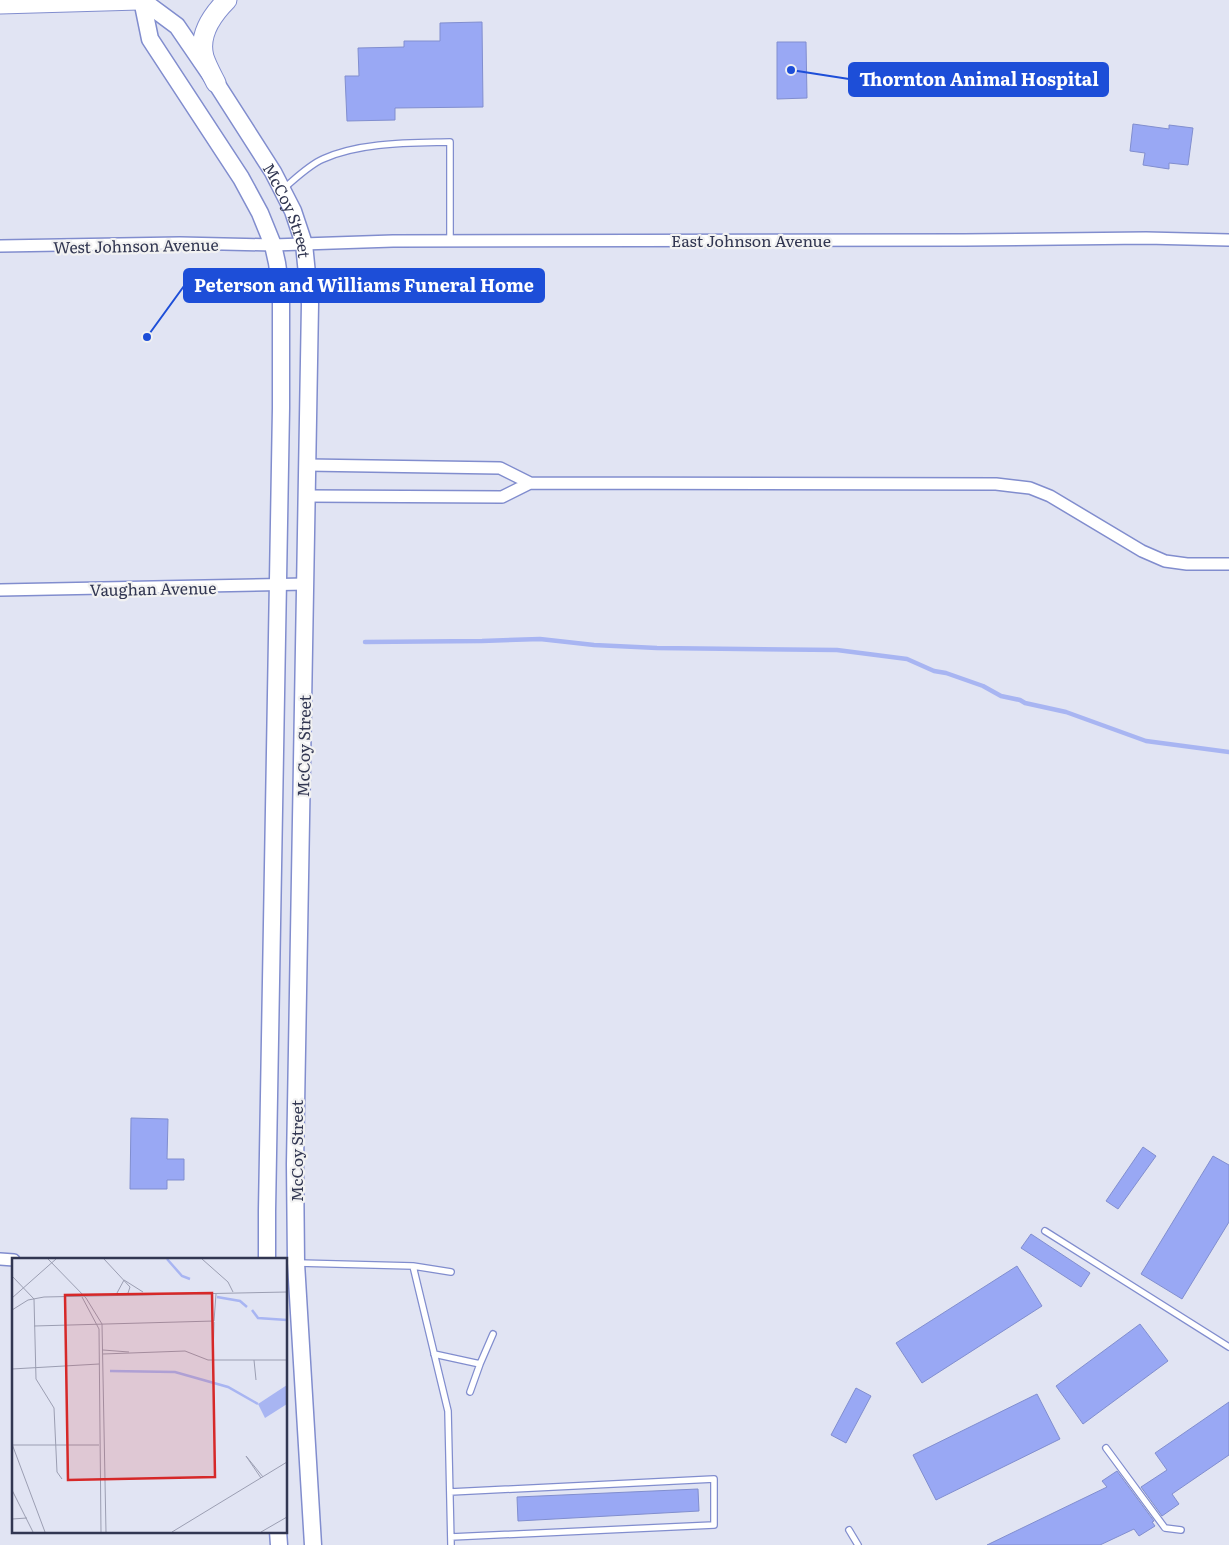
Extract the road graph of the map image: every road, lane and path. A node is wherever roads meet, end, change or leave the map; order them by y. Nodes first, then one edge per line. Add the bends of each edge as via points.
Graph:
1 (140, 0) edge
2 (227, 0) edge
3 (0, 4) edge
4 (216, 83) junction
5 (282, 190) junction
6 (1229, 240) edge
7 (450, 241) junction
8 (304, 244) junction
9 (273, 245) junction
10 (0, 246) edge
11 (308, 465) junction
12 (530, 483) junction
13 (307, 496) junction
14 (1229, 564) edge
15 (278, 583) junction
16 (306, 584) junction
17 (0, 590) edge
18 (1045, 1231) dead end
19 (267, 1258) edge
20 (291, 1263) edge
21 (414, 1266) junction
22 (452, 1272) dead end
23 (492, 1334) dead end
24 (1229, 1347) edge
25 (434, 1354) junction
26 (480, 1364) junction
27 (470, 1392) dead end
28 (1106, 1448) dead end
29 (450, 1492) junction
30 (849, 1530) dead end
31 (1181, 1530) dead end
32 (278, 1532) edge
33 (451, 1537) junction
34 (279, 1545) edge
35 (313, 1545) edge
36 (451, 1545) edge
37 (858, 1545) edge

1 - 3 main road
2 - 4 main road via 208,24 203,41 204,57
4 - 5 street, McCoy Street
4 - 9 street, McCoy Street via 177,26 142,0 150,39 241,178
5 - 7 lane via 323,159 352,150 388,144 450,142
5 - 8 street, McCoy Street
6 - 7 street, East Johnson Avenue
7 - 8 street, East Johnson Avenue
8 - 9 street, East Johnson Avenue
8 - 11 street, McCoy Street via 310,304
9 - 10 street, West Johnson Avenue
9 - 15 street, McCoy Street via 281,291
11 - 12 street via 500,468
11 - 13 street, McCoy Street
12 - 13 street via 502,497
12 - 14 street via 996,484 1030,488 1050,496 1142,551 1165,561
13 - 16 street, McCoy Street
15 - 16 street, Vaughan Avenue
15 - 17 street, Vaughan Avenue
15 - 19 street, McCoy Street
16 - 20 street, McCoy Street
18 - 24 lane
20 - 21 lane
20 - 35 street, McCoy Street
21 - 22 lane
21 - 25 lane
23 - 26 lane
25 - 26 lane
25 - 29 lane via 448,1411
26 - 27 lane
28 - 31 lane via 1165,1528
29 - 33 lane
29 - 33 lane via 714,1479 714,1525
30 - 37 lane
32 - 34 street
33 - 36 lane

